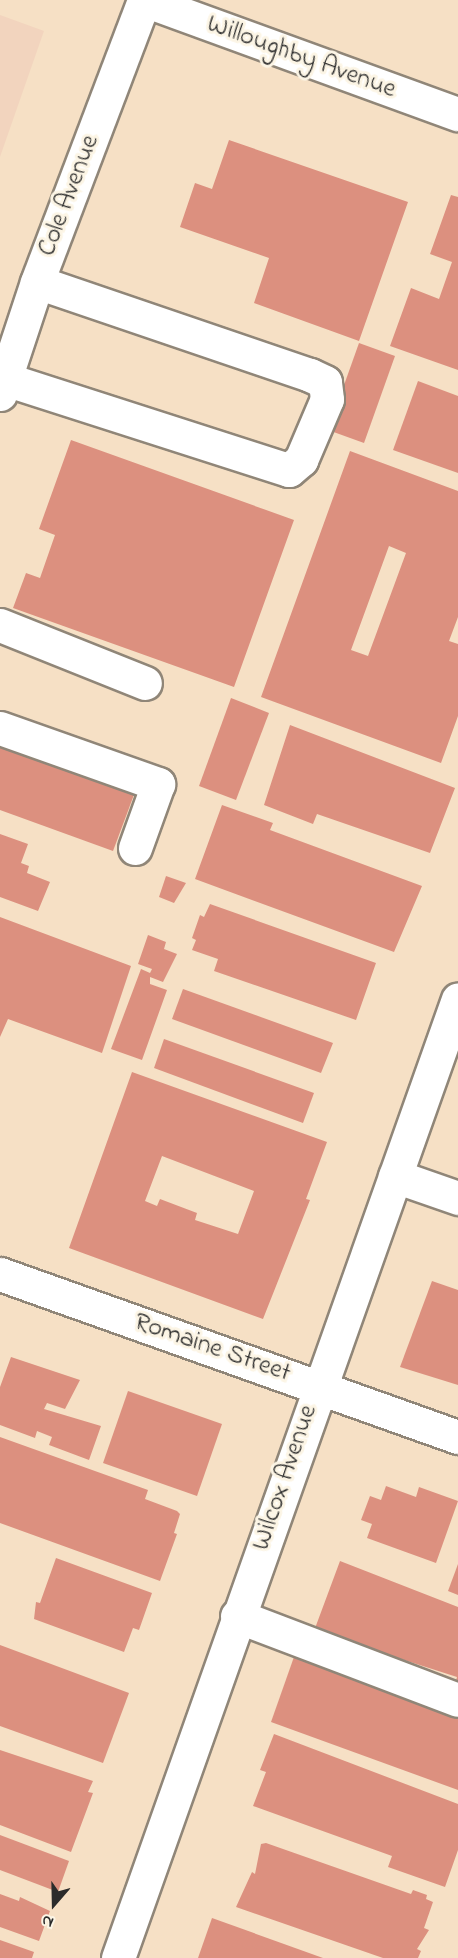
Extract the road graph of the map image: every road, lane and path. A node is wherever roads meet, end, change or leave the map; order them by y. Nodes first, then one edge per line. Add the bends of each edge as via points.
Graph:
1 (144, 0) edge
2 (458, 114) edge
3 (37, 282) junction
4 (2, 386) edge
5 (0, 625) edge
6 (145, 683) dead end
7 (0, 728) edge
8 (135, 848) dead end
9 (458, 999) edge
10 (395, 1176) junction
11 (458, 1198) edge
12 (0, 1274) edge
13 (318, 1386) junction
14 (458, 1437) edge
15 (237, 1616) junction
16 (458, 1700) edge
17 (118, 1958) edge

1 - 2 street, Willoughby Avenue
1 - 3 street, Cole Avenue
3 - 4 street, Cole Avenue
3 - 4 street via 310,375 325,382 327,399 301,460 289,470
5 - 6 street
7 - 8 street via 158,784
9 - 10 street, Wilcox Avenue
10 - 11 street
10 - 13 street, Wilcox Avenue
12 - 13 street, Romaine Street
13 - 14 street, Romaine Street
13 - 15 street, Wilcox Avenue
15 - 16 street
15 - 17 street, Wilcox Avenue

